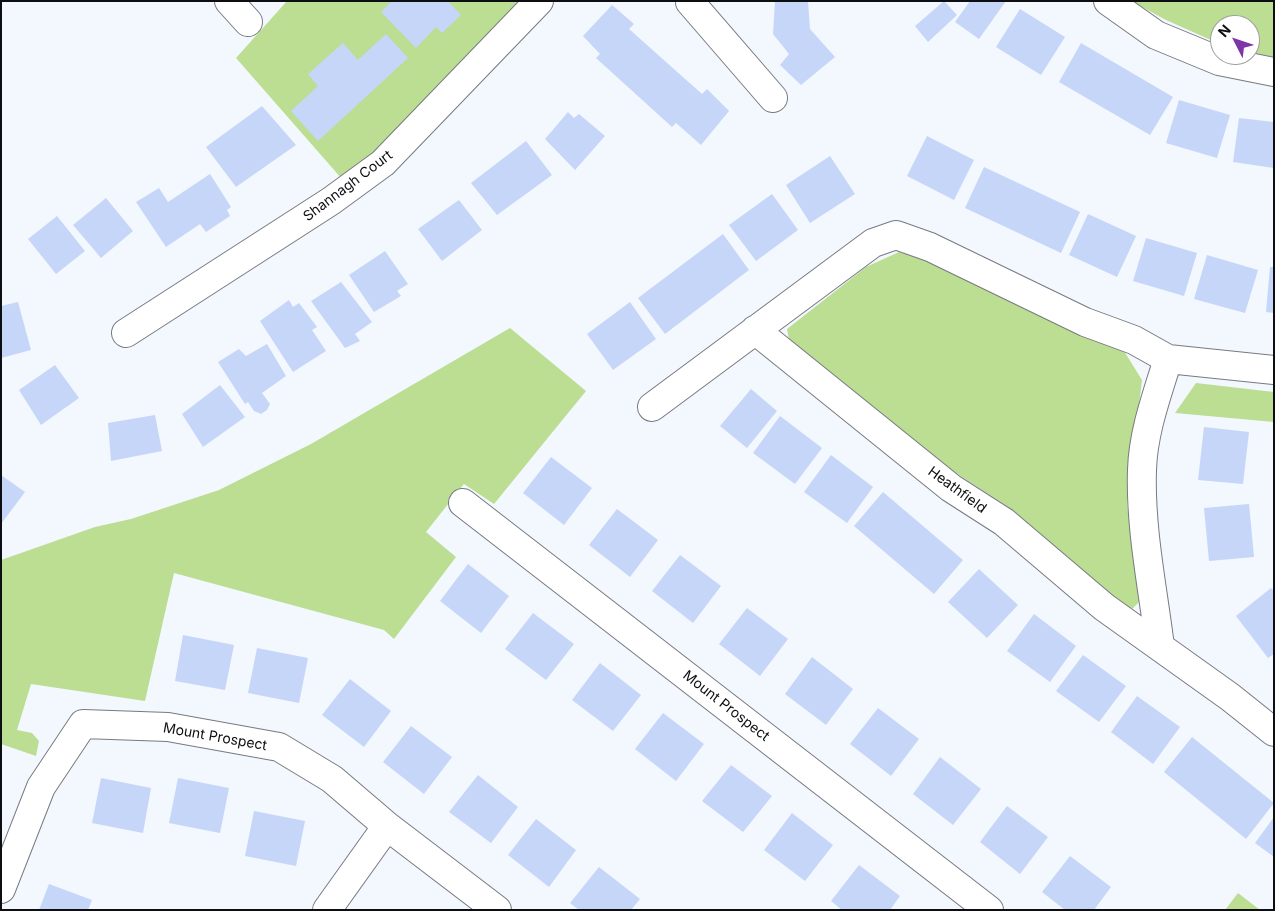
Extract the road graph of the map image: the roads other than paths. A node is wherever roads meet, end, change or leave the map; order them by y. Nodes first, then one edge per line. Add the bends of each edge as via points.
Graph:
1 (229, 1) edge
2 (539, 1) edge
3 (690, 1) edge
4 (1108, 1) edge
5 (248, 22) dead end
6 (1274, 72) edge
7 (773, 98) dead end
8 (755, 330) junction
9 (126, 333) dead end
10 (1168, 359) junction
11 (1274, 370) edge
12 (652, 407) dead end
13 (462, 503) dead end
14 (1160, 647) junction
15 (1274, 732) edge
16 (387, 826) junction
17 (1, 890) edge
18 (327, 910) edge
19 (497, 910) edge
20 (989, 910) edge

1 - 5 street
2 - 9 street, Shannagh Court via 383,163 331,202
3 - 7 street
4 - 6 street via 1165,38 1219,61
8 - 10 street via 873,243 896,235 930,247 1085,322 1134,340
8 - 12 street
8 - 14 street, Heathfield via 951,488 1004,522 1104,608
10 - 11 street
10 - 14 street via 1149,421 1142,468 1144,520
13 - 20 street, Mount Prospect
14 - 15 street, Heathfield
16 - 17 street, Mount Prospect via 332,778 279,748 168,727 83,724 41,787
16 - 18 street
16 - 19 street, Mount Prospect

